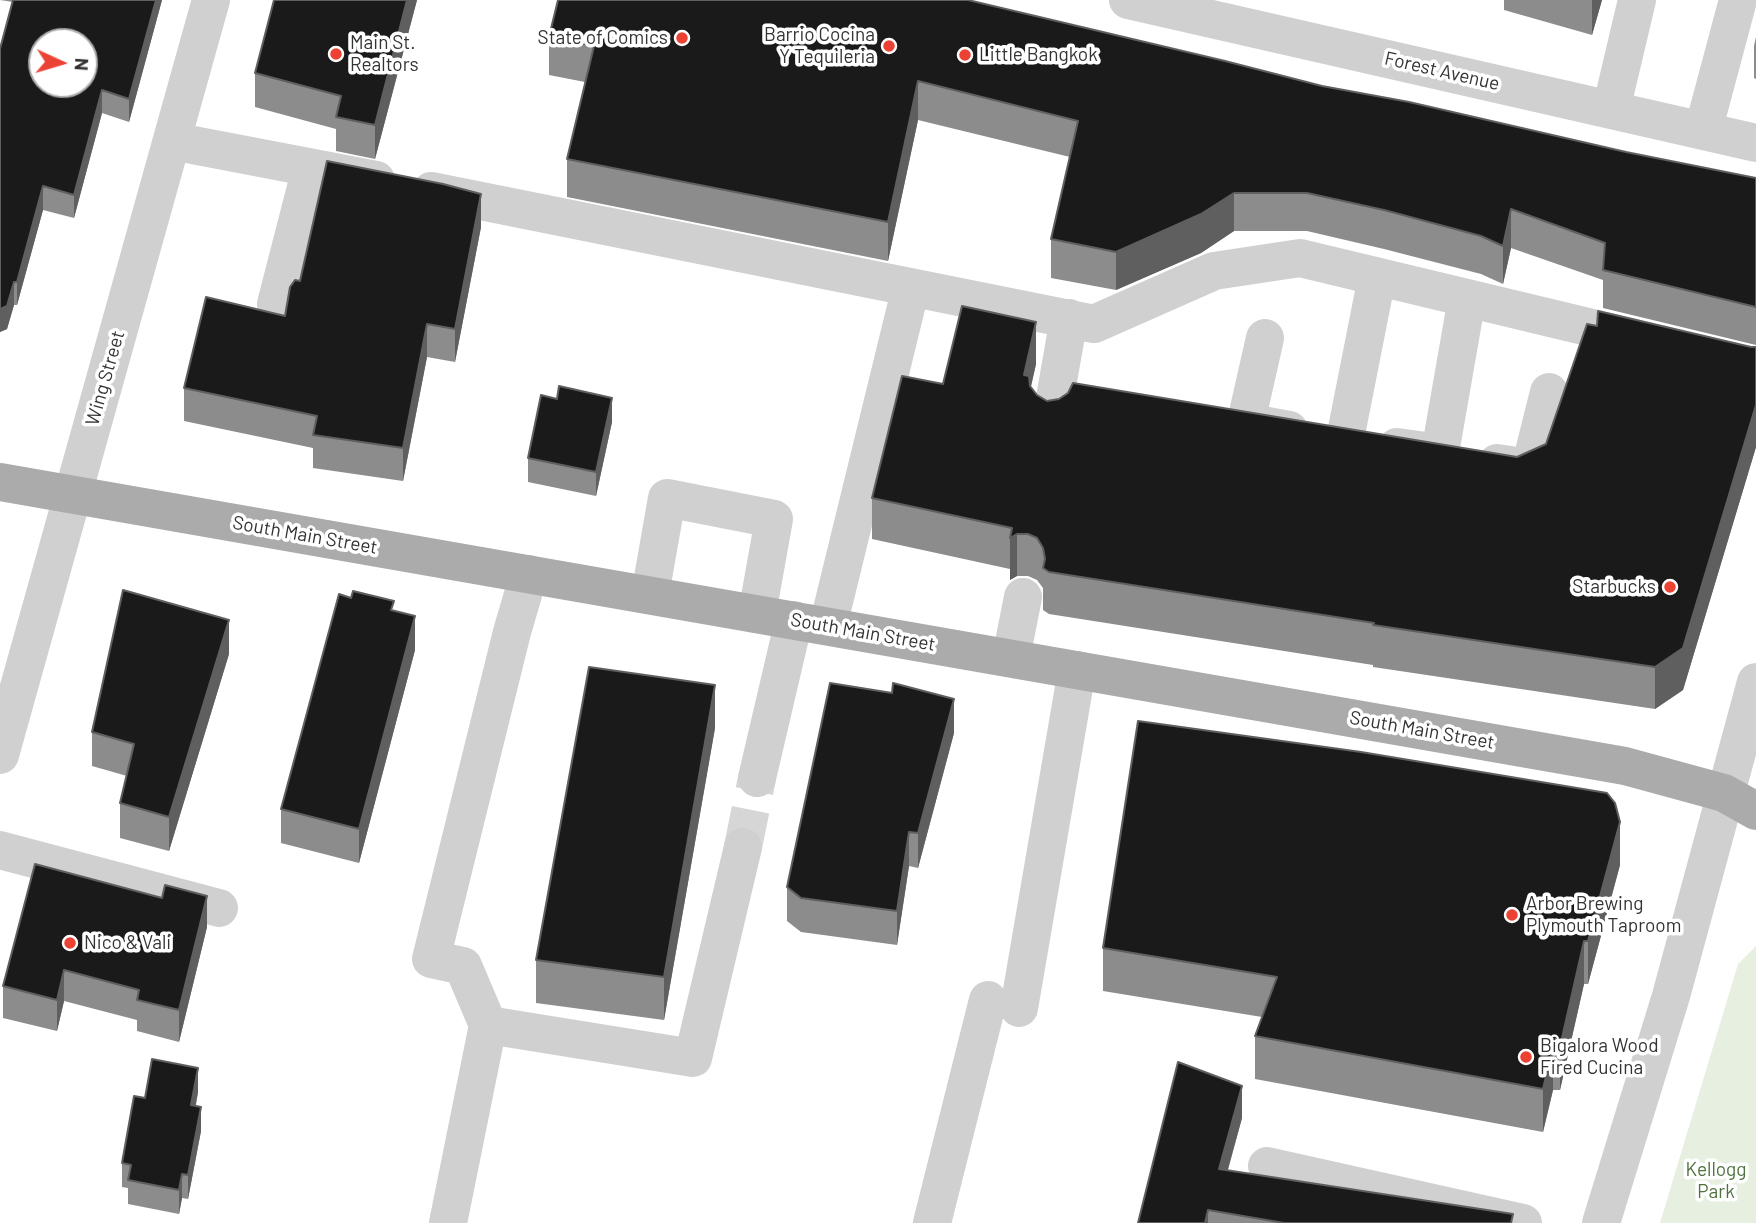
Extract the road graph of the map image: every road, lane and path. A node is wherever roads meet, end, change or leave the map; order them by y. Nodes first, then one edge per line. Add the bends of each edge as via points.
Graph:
1 (211, 0) edge
2 (1128, 0) edge
3 (1637, 0) edge
4 (1738, 0) edge
5 (1611, 110) junction
6 (1703, 131) junction
7 (172, 141) junction
8 (1756, 143) edge
9 (311, 168) junction
10 (1377, 277) junction
11 (911, 287) junction
12 (1467, 298) junction
13 (276, 304) dead end
14 (1069, 318) junction
15 (1265, 338) dead end
16 (1677, 349) edge
17 (1549, 392) dead end
18 (1051, 421) edge
19 (1345, 439) junction
20 (1440, 453) junction
21 (0, 482) edge
22 (73, 494) junction
23 (529, 574) junction
24 (650, 595) junction
25 (1023, 597) dead end
26 (757, 614) junction
27 (811, 623) junction
28 (1011, 658) junction
29 (1077, 670) junction
30 (1756, 682) edge
31 (2, 744) edge
32 (757, 778) tunnel mouth
33 (1745, 799) edge
34 (743, 847) tunnel mouth
35 (0, 850) edge
36 (219, 908) dead end
37 (488, 1025) junction
38 (1267, 1166) dead end
39 (448, 1223) edge
40 (932, 1223) edge
41 (1523, 1223) edge
42 (1601, 1223) edge

1 - 7 street, Wing Street
2 - 5 street, Forest Avenue
3 - 5 street
4 - 6 street
5 - 6 street, Forest Avenue
6 - 8 street, Forest Avenue
7 - 9 street
7 - 22 street, Wing Street
9 - 11 street
9 - 13 street
10 - 12 street
10 - 14 street via 1300,258 1214,271 1094,324
10 - 19 street
11 - 14 street
11 - 27 street
12 - 16 street
12 - 20 street
14 - 18 street
15 - 19 street via 1246,422
17 - 20 street via 1530,468
19 - 20 street
21 - 22 main road, South Main Street
22 - 23 main road, South Main Street
22 - 31 street, Wing Street
23 - 24 main road, South Main Street
23 - 37 street via 431,959 463,966
24 - 26 main road, South Main Street
24 - 26 street via 667,498 774,519
25 - 28 street
26 - 27 main road, South Main Street
27 - 28 main road, South Main Street
27 - 32 street
28 - 29 main road, South Main Street
29 - 33 main road, South Main Street via 1625,766
29 - 40 street via 1003,1004
30 - 33 street
33 - 42 street via 1671,996
34 - 37 street via 693,1058
35 - 36 street
37 - 39 street
38 - 41 street

